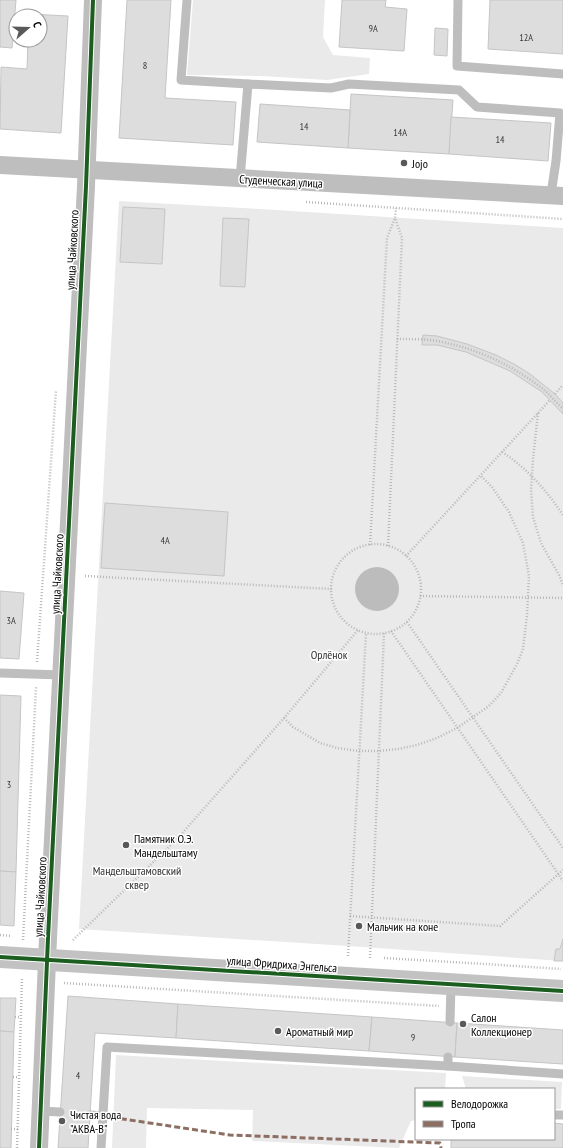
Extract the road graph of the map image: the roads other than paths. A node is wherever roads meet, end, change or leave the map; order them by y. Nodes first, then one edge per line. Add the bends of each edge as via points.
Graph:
1 (91, 0) edge
2 (187, 0) edge
3 (458, 0) edge
4 (563, 74) edge
5 (248, 84) junction
6 (0, 165) edge
7 (86, 170) junction
8 (240, 178) junction
9 (557, 195) edge
10 (0, 673) edge
11 (62, 675) junction
12 (0, 957) edge
13 (48, 960) junction
14 (451, 985) junction
15 (563, 991) edge
16 (450, 1022) dead end
17 (448, 1057) dead end
18 (448, 1066) junction
19 (563, 1074) edge
20 (41, 1111) junction
21 (60, 1112) dead end
22 (90, 1115) dead end
23 (103, 1116) junction
24 (39, 1148) edge
25 (101, 1148) edge

1 - 7 street, улица Чайковского
2 - 5 lane via 181,80
3 - 4 lane via 457,66
5 - 8 lane
5 - 9 lane via 331,88 349,84 459,90 477,107 560,113 556,161
6 - 7 street, Студенческая улица
7 - 8 street, Студенческая улица
7 - 11 street, улица Чайковского
8 - 9 street, Студенческая улица
10 - 11 lane
11 - 13 street, улица Чайковского
12 - 13 street, улица Фридриха Энгельса
13 - 14 street, улица Фридриха Энгельса
13 - 20 street, улица Чайковского
14 - 15 street, улица Фридриха Энгельса
14 - 16 lane
17 - 18 lane
18 - 19 lane
18 - 23 lane via 107,1047
20 - 21 lane
20 - 24 street, улица Чайковского
22 - 23 lane
23 - 25 lane

